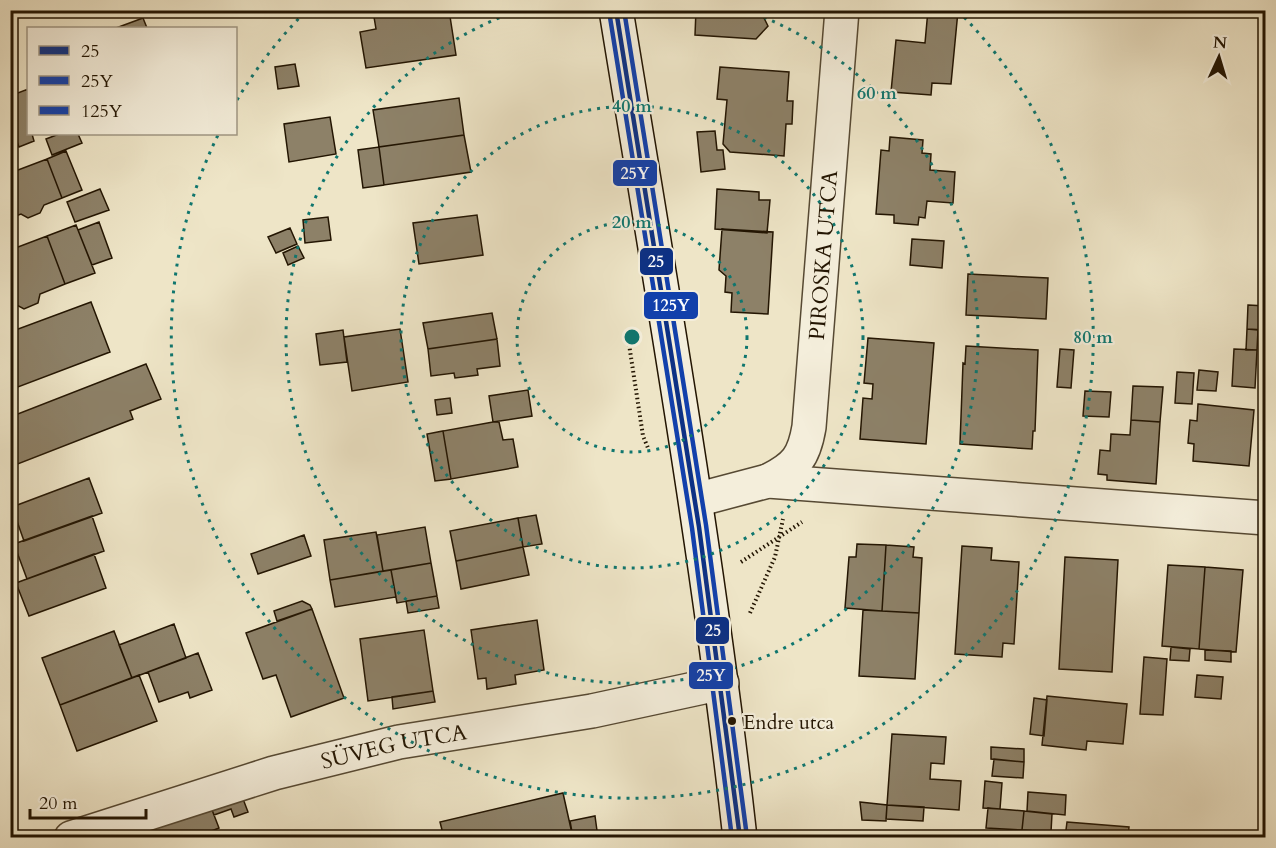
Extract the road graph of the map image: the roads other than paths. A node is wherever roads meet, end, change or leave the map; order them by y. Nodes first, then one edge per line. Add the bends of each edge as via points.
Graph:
1 (616, 10) edge
2 (842, 10) edge
3 (777, 482) junction
4 (696, 500) junction
5 (1266, 518) edge
6 (722, 683) junction
7 (71, 837) edge
8 (740, 837) edge

1 - 4 street
2 - 3 street, PIROSKA UTCA via 809,427 803,451
3 - 4 street
3 - 5 street
4 - 6 street
6 - 7 street, SÜVEG UTCA via 592,711 399,742 274,773
6 - 8 street

